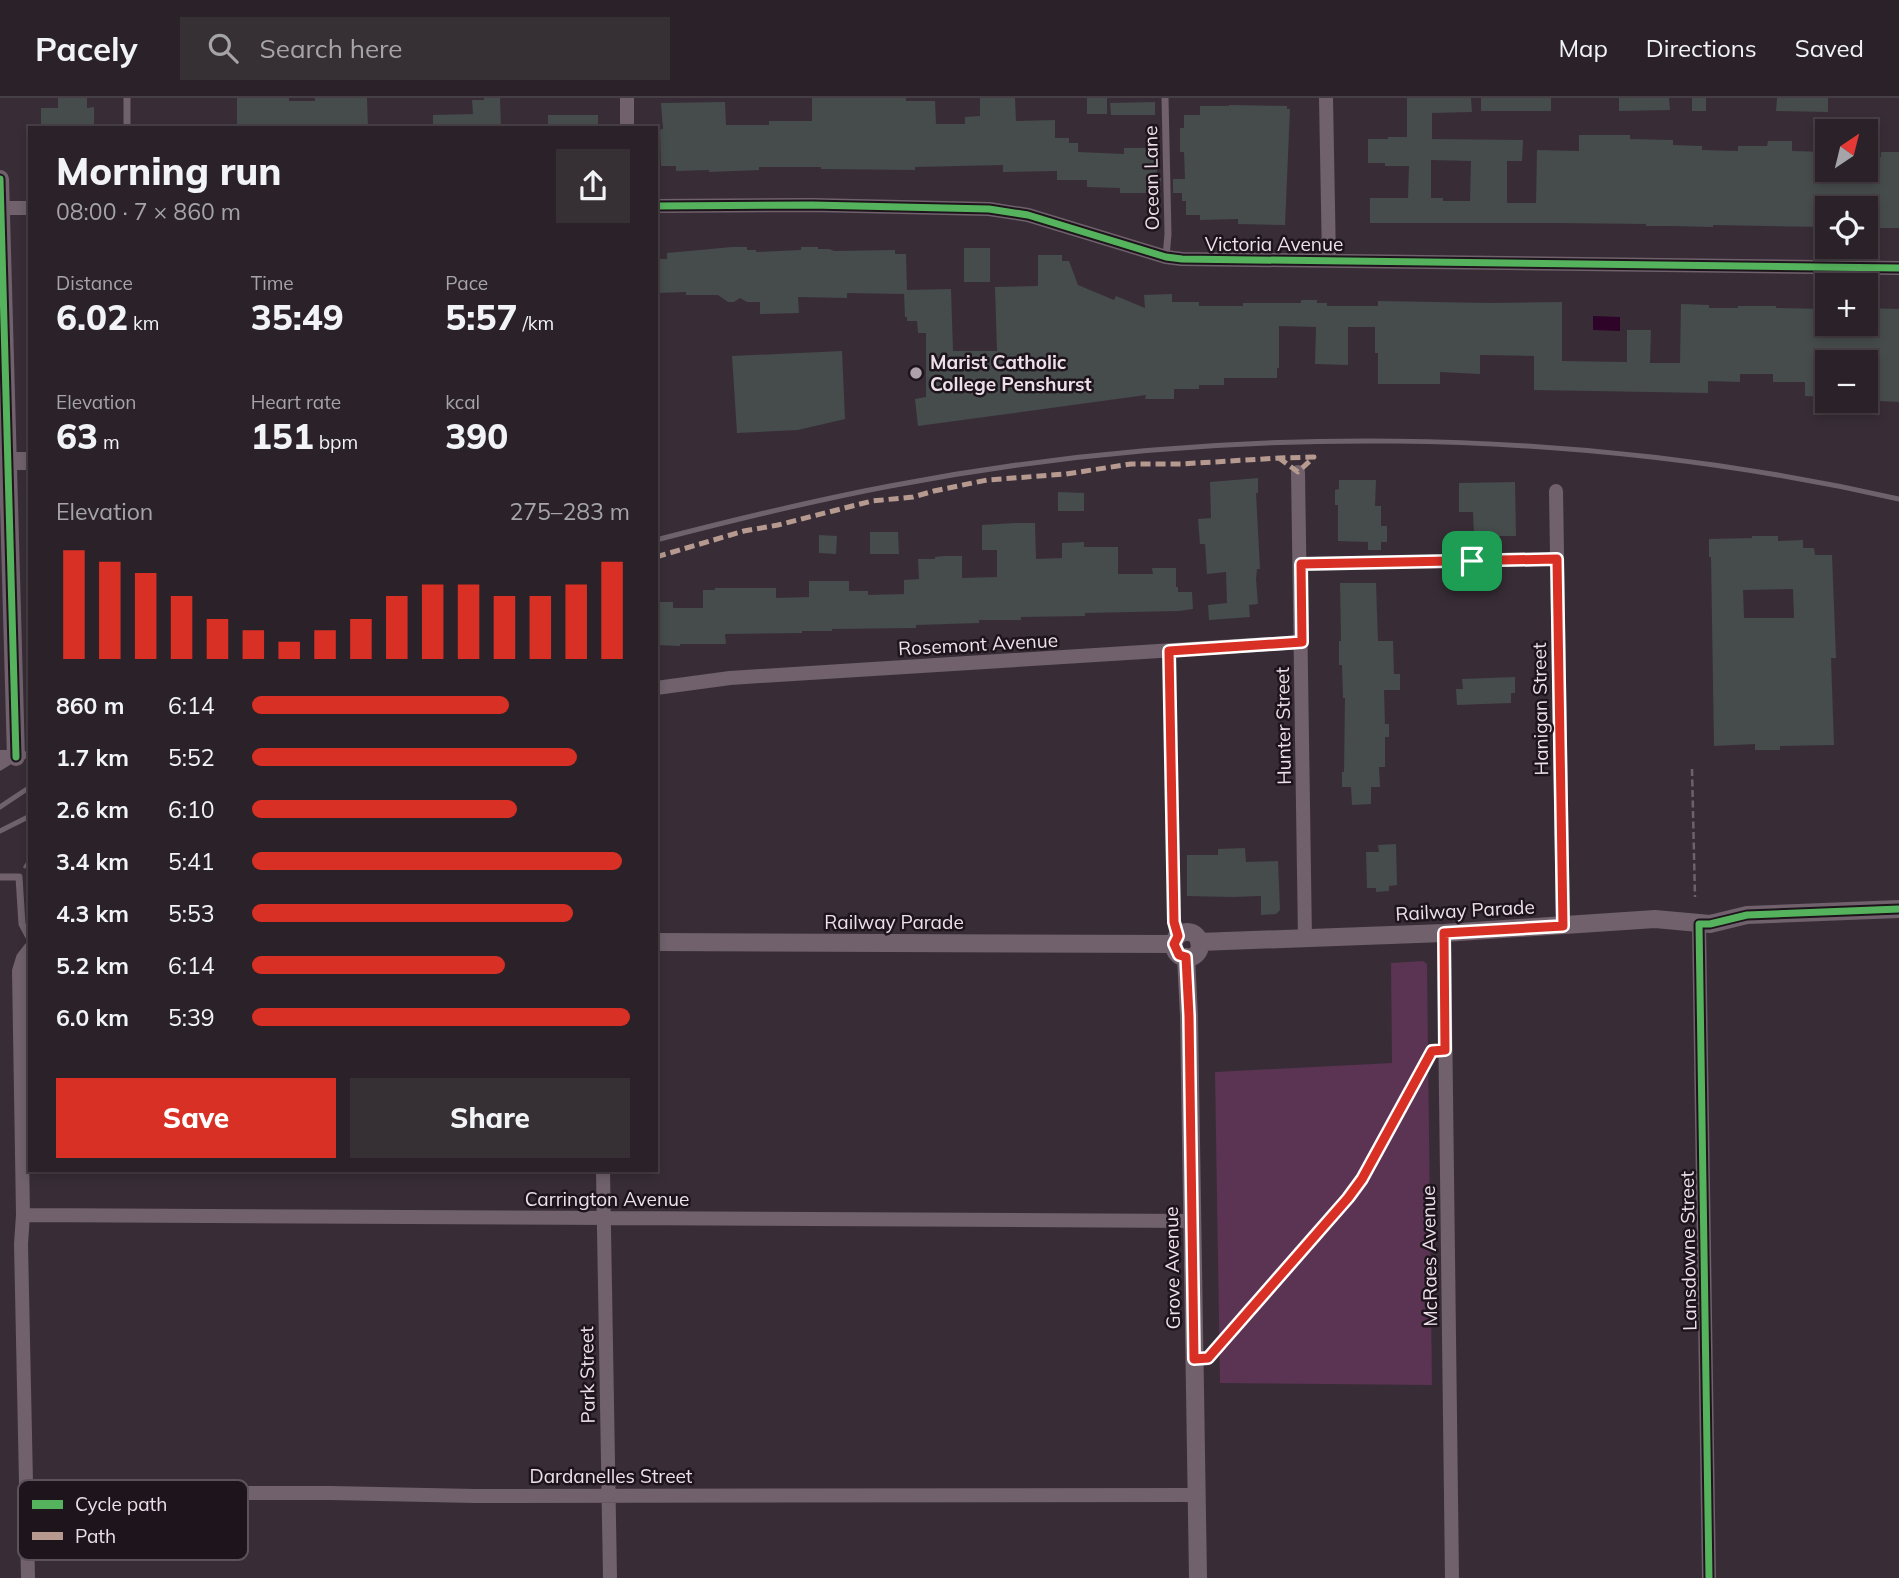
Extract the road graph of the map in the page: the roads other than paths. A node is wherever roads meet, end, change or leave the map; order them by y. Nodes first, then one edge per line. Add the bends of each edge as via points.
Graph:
1 (127, 98) edge
2 (627, 98) edge
3 (1165, 98) edge
4 (1326, 98) edge
5 (128, 126) edge
6 (627, 126) edge
7 (0, 179) edge
8 (658, 206) edge
9 (1, 208) edge
10 (28, 208) edge
11 (1166, 257) junction
12 (1329, 260) junction
13 (1899, 268) edge
14 (2, 283) edge
15 (8, 461) junction
16 (28, 461) edge
17 (1298, 472) dead end
18 (1556, 491) dead end
19 (5, 517) edge
20 (1557, 559) junction
21 (1301, 564) junction
22 (1302, 642) junction
23 (1169, 651) junction
24 (658, 688) edge
25 (15, 756) edge
26 (0, 767) edge
27 (0, 877) edge
28 (1899, 909) edge
29 (1699, 924) junction
30 (1563, 926) junction
31 (1444, 933) junction
32 (28, 935) edge
33 (1305, 939) junction
34 (658, 942) edge
35 (1179, 946) junction
36 (28, 952) edge
37 (603, 1172) edge
38 (23, 1215) junction
39 (603, 1218) junction
40 (1192, 1221) junction
41 (26, 1480) edge
42 (248, 1493) edge
43 (608, 1495) junction
44 (1196, 1495) junction
45 (28, 1560) edge
46 (28, 1578) edge
47 (610, 1578) edge
48 (1198, 1578) edge
49 (1452, 1578) edge
50 (1709, 1578) edge

1 - 5 lane
2 - 6 street
3 - 11 lane, Ocean Lane
4 - 12 street
7 - 9 street
8 - 11 street, Victoria Avenue via 1007,211
9 - 10 street
9 - 14 street
11 - 12 street, Victoria Avenue
12 - 13 street, Victoria Avenue
14 - 15 street
15 - 16 street
15 - 19 street
17 - 21 street, Hunter Street
18 - 20 street, Hanigan Street
19 - 25 street
20 - 21 lane
20 - 30 street, Hanigan Street
21 - 22 street, Hunter Street
22 - 23 street, Rosemont Avenue
22 - 33 street, Hunter Street
23 - 24 street, Rosemont Avenue via 730,678
23 - 35 lane via 1174,922
25 - 26 lane
27 - 32 lane via 19,877 22,924
28 - 29 street, Railway Parade via 1747,915
29 - 30 street, Railway Parade via 1655,919
29 - 50 street, Lansdowne Street
30 - 31 street, Railway Parade
31 - 33 street, Railway Parade
31 - 49 street, McRaes Avenue
33 - 35 street, Railway Parade via 1199,942 1185,932
34 - 35 street, Railway Parade
35 - 40 street, Grove Avenue via 1189,1016
36 - 38 street via 19,971
37 - 39 street, Park Street
38 - 39 street, Carrington Avenue
38 - 41 street
39 - 40 street, Carrington Avenue
39 - 43 street, Park Street
40 - 44 street, Grove Avenue
42 - 43 street, Dardanelles Street
43 - 44 street, Dardanelles Street
43 - 47 street, Park Street
44 - 48 street, Grove Avenue
45 - 46 street

